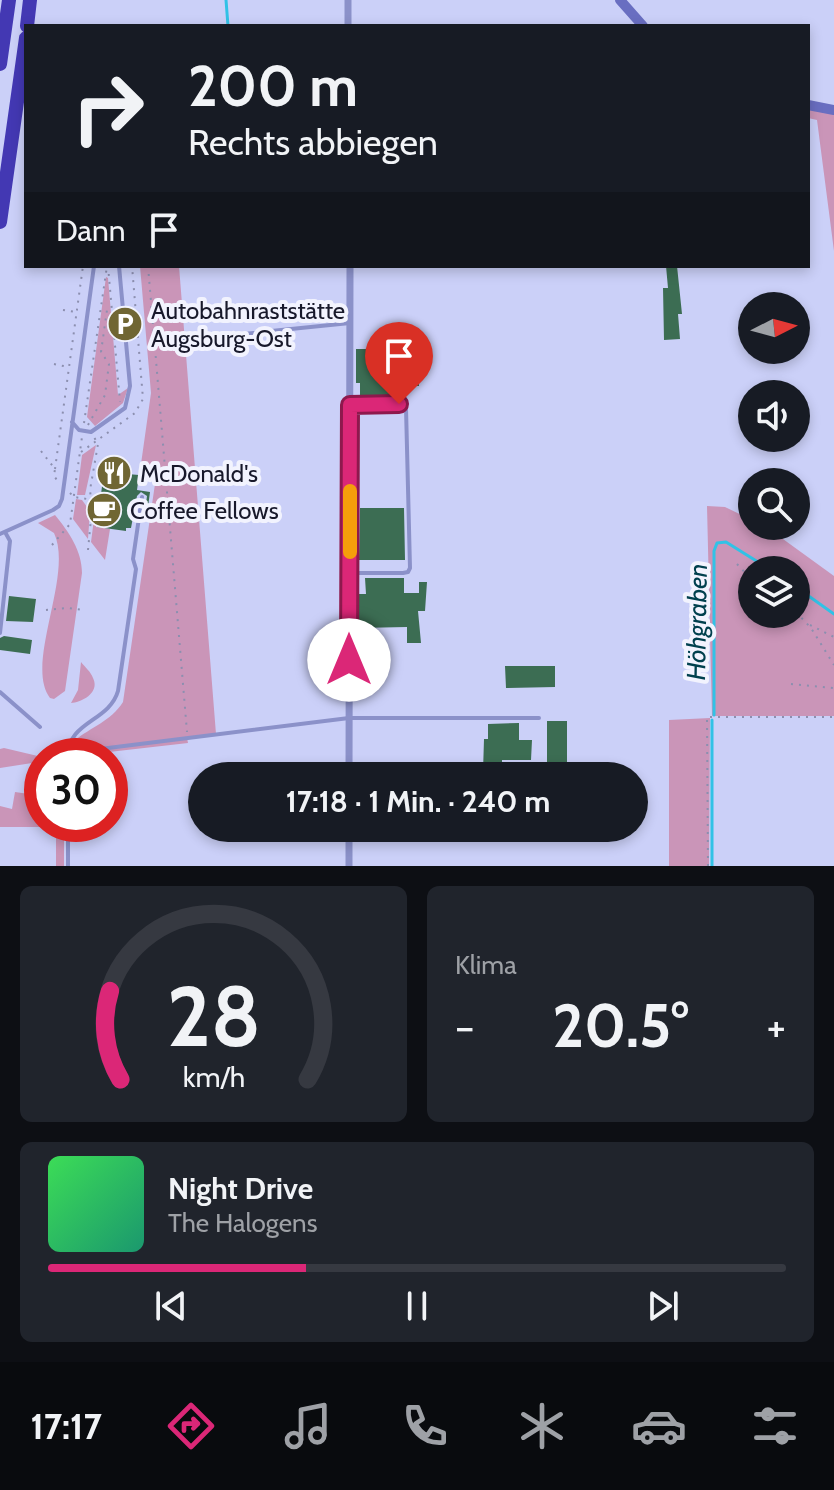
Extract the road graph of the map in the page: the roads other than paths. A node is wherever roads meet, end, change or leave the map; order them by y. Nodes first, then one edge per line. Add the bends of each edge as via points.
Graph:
1 (9, 0) edge
2 (30, 0) edge
3 (348, 0) edge
4 (620, 0) edge
5 (27, 24) edge
6 (348, 24) edge
7 (641, 24) edge
8 (24, 57) edge
9 (0, 64) edge
10 (23, 66) junction
11 (24, 83) edge
12 (810, 105) edge
13 (834, 110) edge
14 (0, 222) edge
15 (94, 268) edge
16 (119, 268) edge
17 (350, 268) edge
18 (350, 323) junction
19 (155, 343) road end
20 (350, 405) junction
21 (72, 422) junction
22 (142, 497) dead end
23 (2, 533) edge
24 (349, 573) junction
25 (0, 633) edge
26 (0, 692) edge
27 (349, 718) junction
28 (539, 718) dead end
29 (40, 727) dead end
30 (72, 738) edge
31 (128, 745) edge
32 (349, 762) edge
33 (68, 842) edge
34 (349, 842) edge
35 (68, 866) edge
36 (349, 866) edge

1 - 9 highway
2 - 5 highway
3 - 6 street
4 - 7 street
8 - 10 highway
10 - 11 highway
10 - 14 highway
12 - 13 street
15 - 21 lane
16 - 21 lane via 128,403 89,430 83,432
17 - 18 street
18 - 19 lane
18 - 20 street
20 - 24 street
20 - 24 lane via 406,408 410,568 403,573
21 - 23 lane via 59,506
22 - 30 lane via 116,700
23 - 25 lane via 10,541
24 - 27 street
26 - 29 lane
27 - 28 lane
27 - 31 lane
27 - 32 street
33 - 35 lane
34 - 36 street

